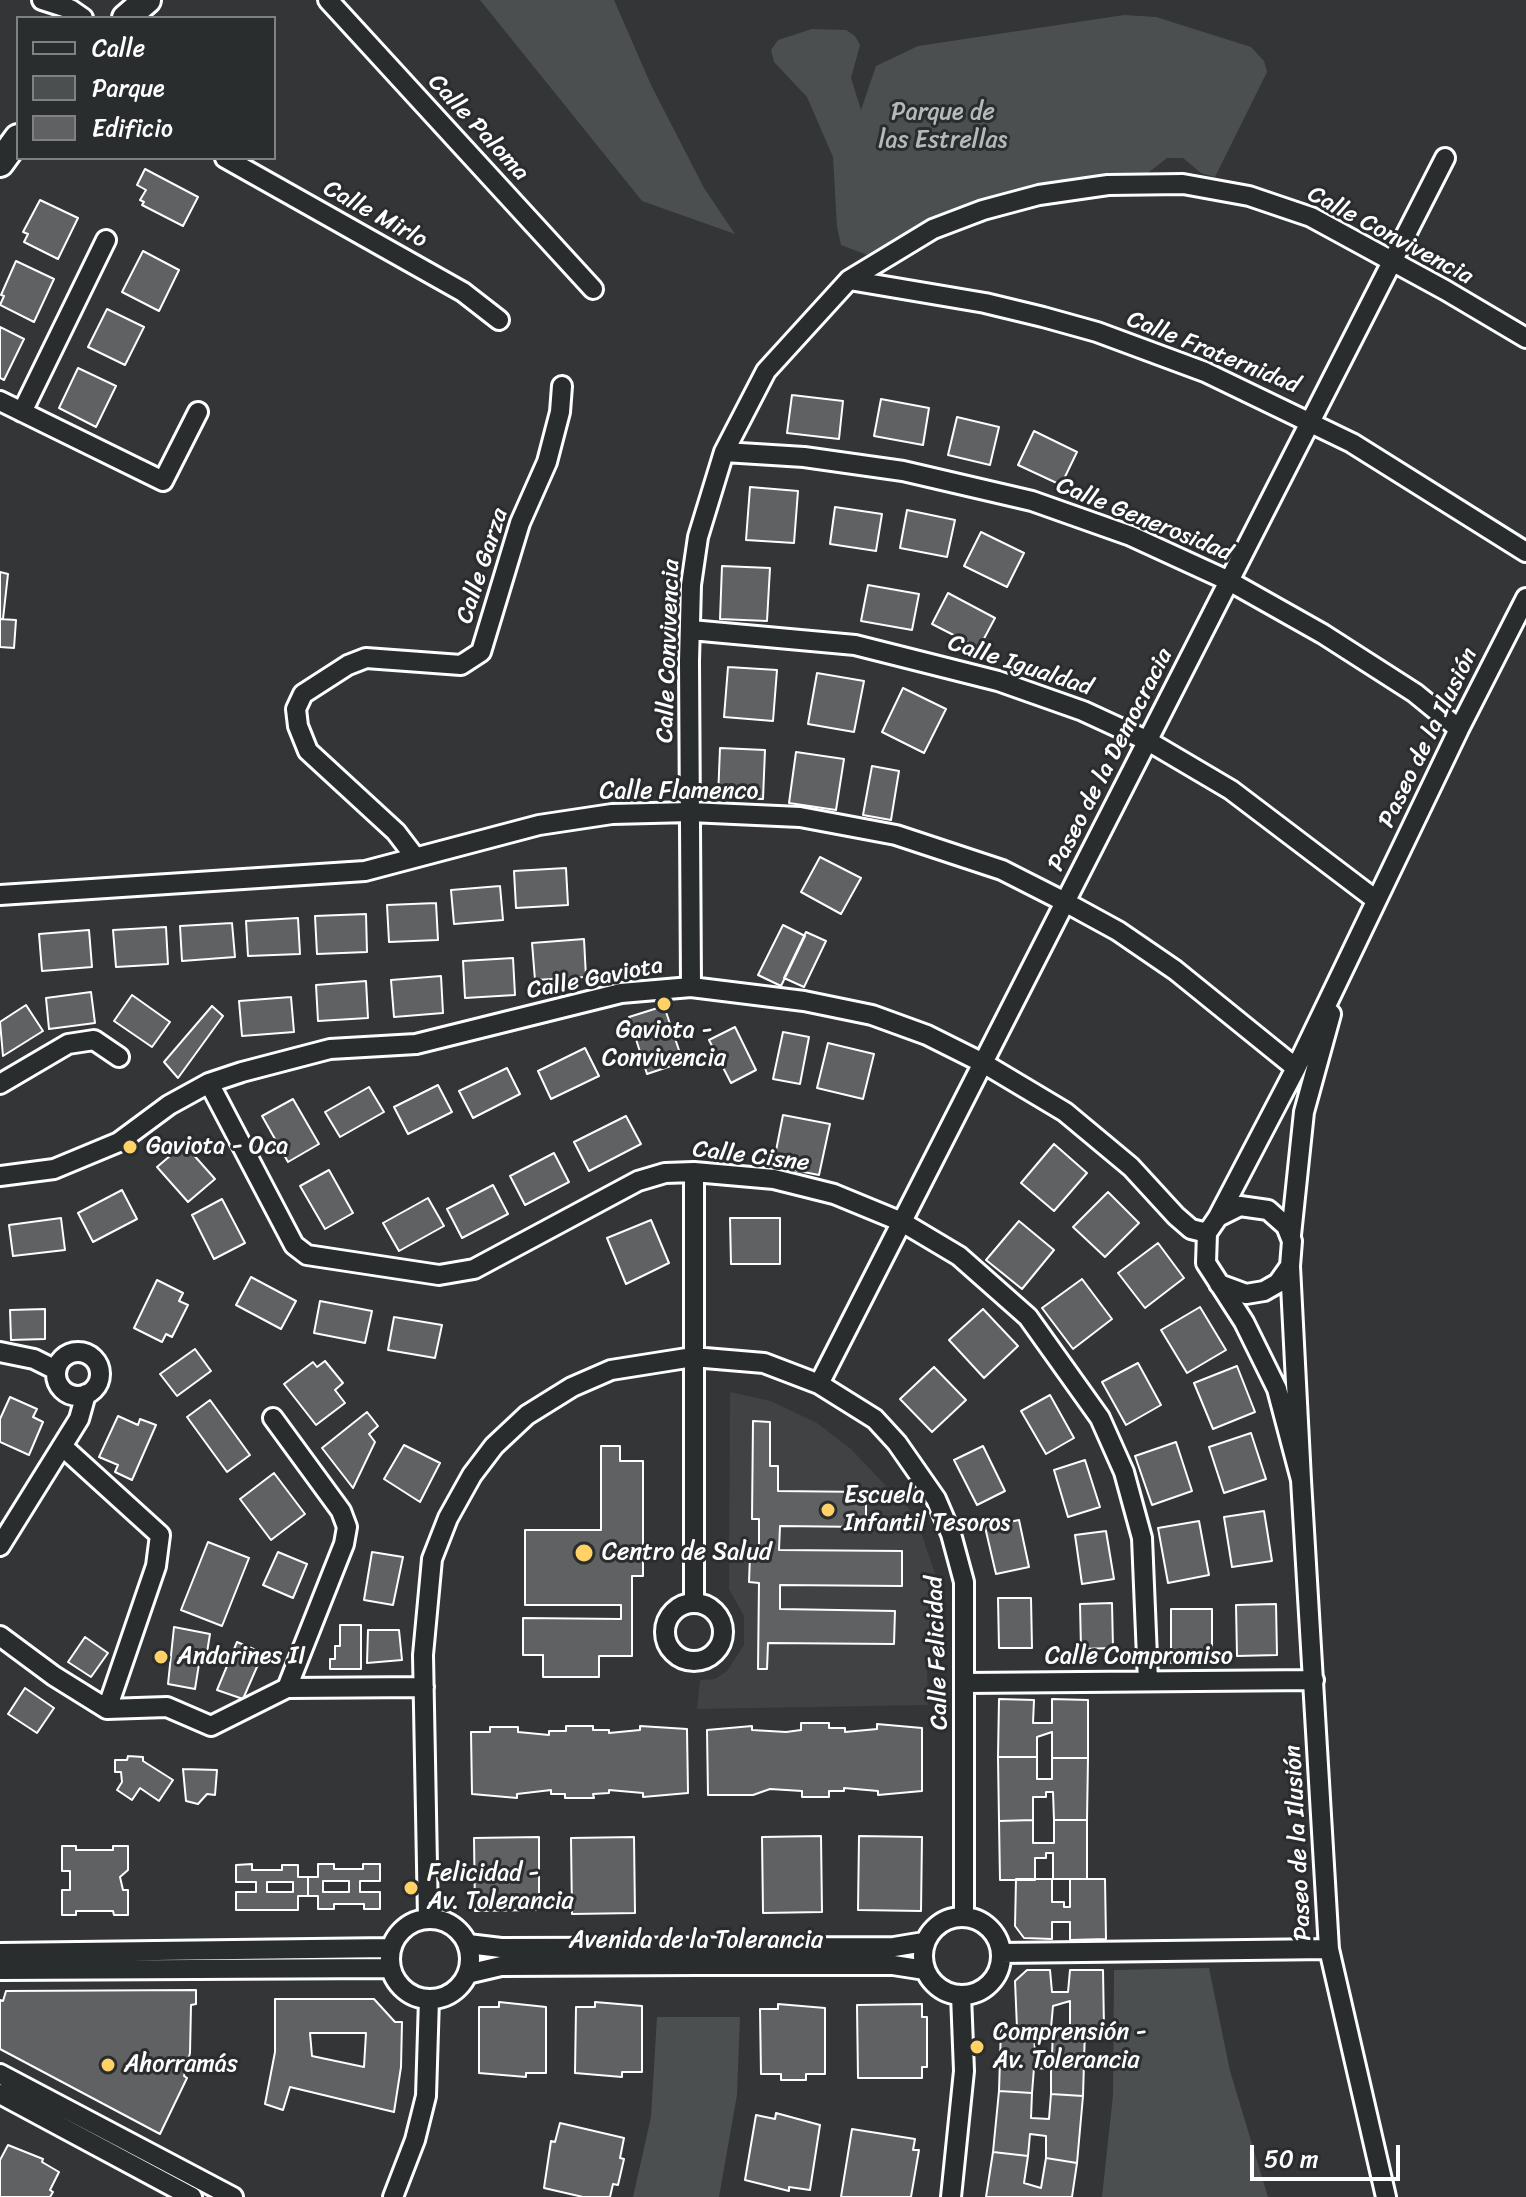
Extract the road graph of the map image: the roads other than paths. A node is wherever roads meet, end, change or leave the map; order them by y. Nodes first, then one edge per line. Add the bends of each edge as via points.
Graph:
1 (42, 0) edge
2 (147, 0) edge
3 (328, 0) edge
4 (80, 16) edge
5 (128, 16) edge
6 (16, 141) edge
7 (1445, 158) dead end
8 (229, 160) edge
9 (0, 163) edge
10 (106, 240) dead end
11 (1392, 261) junction
12 (849, 280) junction
13 (593, 289) dead end
14 (499, 320) dead end
15 (1526, 338) edge
16 (562, 386) dead end
17 (0, 401) edge
18 (22, 412) junction
19 (198, 412) dead end
20 (1311, 420) junction
21 (724, 452) junction
22 (1526, 552) edge
23 (1229, 581) junction
24 (1526, 598) edge
25 (691, 630) junction
26 (1459, 729) junction
27 (1148, 741) junction
28 (690, 812) junction
29 (415, 857) junction
30 (0, 895) edge
31 (1376, 900) junction
32 (1065, 902) junction
33 (691, 987) junction
34 (119, 1057) dead end
35 (983, 1063) junction
36 (1296, 1068) junction
37 (209, 1083) junction
38 (0, 1084) edge
39 (694, 1172) junction
40 (0, 1176) edge
41 (1292, 1196) junction
42 (1218, 1217) junction
43 (902, 1222) junction
44 (1207, 1233) junction
45 (1291, 1235) junction
46 (1290, 1266) junction
47 (1219, 1284) junction
48 (0, 1352) edge
49 (693, 1357) junction
50 (56, 1370) junction
51 (819, 1384) junction
52 (86, 1394) junction
53 (273, 1418) dead end
54 (62, 1446) junction
55 (1301, 1480) junction
56 (0, 1546) edge
57 (694, 1602) dead end
58 (0, 1636) edge
59 (1314, 1680) junction
60 (1148, 1681) junction
61 (965, 1683) junction
62 (424, 1687) junction
63 (287, 1688) junction
64 (107, 1709) junction
65 (964, 1916) junction
66 (428, 1918) junction
67 (924, 1942) junction
68 (468, 1944) junction
69 (390, 1948) junction
70 (1329, 1949) junction
71 (0, 1953) edge
72 (1001, 1953) junction
73 (390, 1968) junction
74 (0, 1970) edge
75 (925, 1970) junction
76 (467, 1974) junction
77 (961, 1995) junction
78 (429, 1999) junction
79 (0, 2074) edge
80 (0, 2094) edge
81 (192, 2197) edge
82 (233, 2197) edge
83 (393, 2197) edge
84 (951, 2197) edge
85 (1386, 2197) edge

1 - 4 street
2 - 5 street
3 - 13 street, Calle Paloma
6 - 9 street
7 - 11 street, Paseo de la Democracia
8 - 14 street, Calle Mirlo via 463,292
10 - 18 street
11 - 12 street, Calle Convivencia via 1311,217 1249,196 1183,184 1108,185 983,210 933,229
11 - 15 street, Calle Convivencia
11 - 20 street, Paseo de la Democracia
12 - 20 street, Calle Fraternidad via 985,303 1097,332 1205,372
12 - 21 street, Calle Convivencia via 766,371
16 - 29 street, Calle Garza via 547,462 520,523 481,652 461,665 366,658 303,694 296,709 308,751 396,832
17 - 18 street
18 - 19 street via 163,481
20 - 22 street, Calle Fraternidad
20 - 23 street, Paseo de la Democracia
21 - 23 street, Calle Generosidad via 903,471 1032,501 1131,536
21 - 25 street, Calle Convivencia via 698,537
23 - 26 street, Calle Generosidad via 1415,693
23 - 27 street, Paseo de la Democracia
24 - 26 street, Paseo de la Ilusión
25 - 27 street, Calle Igualdad via 855,645 924,660 1083,711
25 - 28 street, Calle Convivencia
26 - 31 street, Paseo de la Ilusión
27 - 31 street, Calle Igualdad via 1231,790
27 - 32 street, Paseo de la Democracia
28 - 29 street, Calle Flamenco via 575,818
28 - 32 street, Calle Flamenco via 800,817 896,835 1002,870
28 - 33 street, Calle Convivencia
29 - 30 street, Calle Flamenco via 365,871
31 - 36 street, Paseo de la Ilusión
31 - 41 street, Paseo de la Ilusión via 1321,1047 1304,1112
32 - 35 street, Paseo de la Democracia
32 - 36 street, Calle Flamenco via 1175,970
33 - 35 street, Calle Gaviota via 872,1015
33 - 37 street, Calle Gaviota via 621,993 416,1044 330,1049
34 - 38 street via 94,1040 68,1044
35 - 43 street, Paseo de la Democracia
35 - 44 street, Calle Gaviota via 1065,1112 1131,1167 1191,1229
36 - 41 street, Paseo de la Ilusión
36 - 42 street, Paseo de la Ilusión
37 - 39 street, Calle Cisne via 294,1245 307,1255 439,1275 474,1269 638,1181
37 - 40 street, Calle Gaviota via 119,1142 54,1169
39 - 43 street, Calle Cisne via 774,1179 834,1194
39 - 49 street
41 - 45 street, Paseo de la Ilusión
42 - 44 street, Paseo de la Ilusión
42 - 45 street via 1240,1206 1258,1206 1279,1217
43 - 51 street, Paseo de la Democracia
43 - 60 street, Calle Cisne via 959,1256 1028,1317 1100,1418 1124,1472 1142,1538
44 - 47 street, Paseo de la Ilusión via 1206,1263
45 - 46 street, Paseo de la Ilusión
46 - 47 street via 1264,1291 1246,1294
46 - 55 street, Paseo de la Ilusión
47 - 55 street, Paseo de la Ilusión via 1277,1389
48 - 50 street
49 - 51 street, Calle Felicidad via 764,1363
49 - 57 street
49 - 62 street, Calle Felicidad via 611,1370 572,1387 527,1415 494,1446 466,1485 432,1559
50 - 52 street via 62,1389 75,1396
50 - 52 street via 74,1352 92,1357 100,1377
51 - 61 street, Calle Felicidad via 875,1419 936,1499 964,1582
52 - 54 street via 79,1419
53 - 63 street via 341,1511 347,1527
54 - 56 street
54 - 64 street via 160,1535 156,1566
55 - 59 street, Paseo de la Ilusión
58 - 64 street
59 - 60 street, Calle Compromiso
59 - 70 street, Paseo de la Ilusión
60 - 61 street, Calle Compromiso
61 - 65 street, Calle Felicidad
62 - 63 street
62 - 66 street, Calle Felicidad
63 - 64 street via 211,1726 167,1707
65 - 67 street via 934,1927
65 - 72 street via 992,1931
66 - 68 street via 459,1930
66 - 69 street via 398,1933
67 - 68 street, Avenida de la Tolerancia via 894,1947
67 - 75 street
68 - 76 street
69 - 71 street
69 - 73 street
70 - 72 street
70 - 85 street, Paseo de la Ilusión
72 - 77 street via 991,1982
73 - 74 street
73 - 78 street via 405,1990
75 - 76 street, Avenida de la Tolerancia via 893,1965 501,1966
75 - 77 street via 940,1988
76 - 78 street via 452,1992
77 - 84 street via 964,2071
78 - 83 street via 426,2096
79 - 82 street
80 - 81 street

